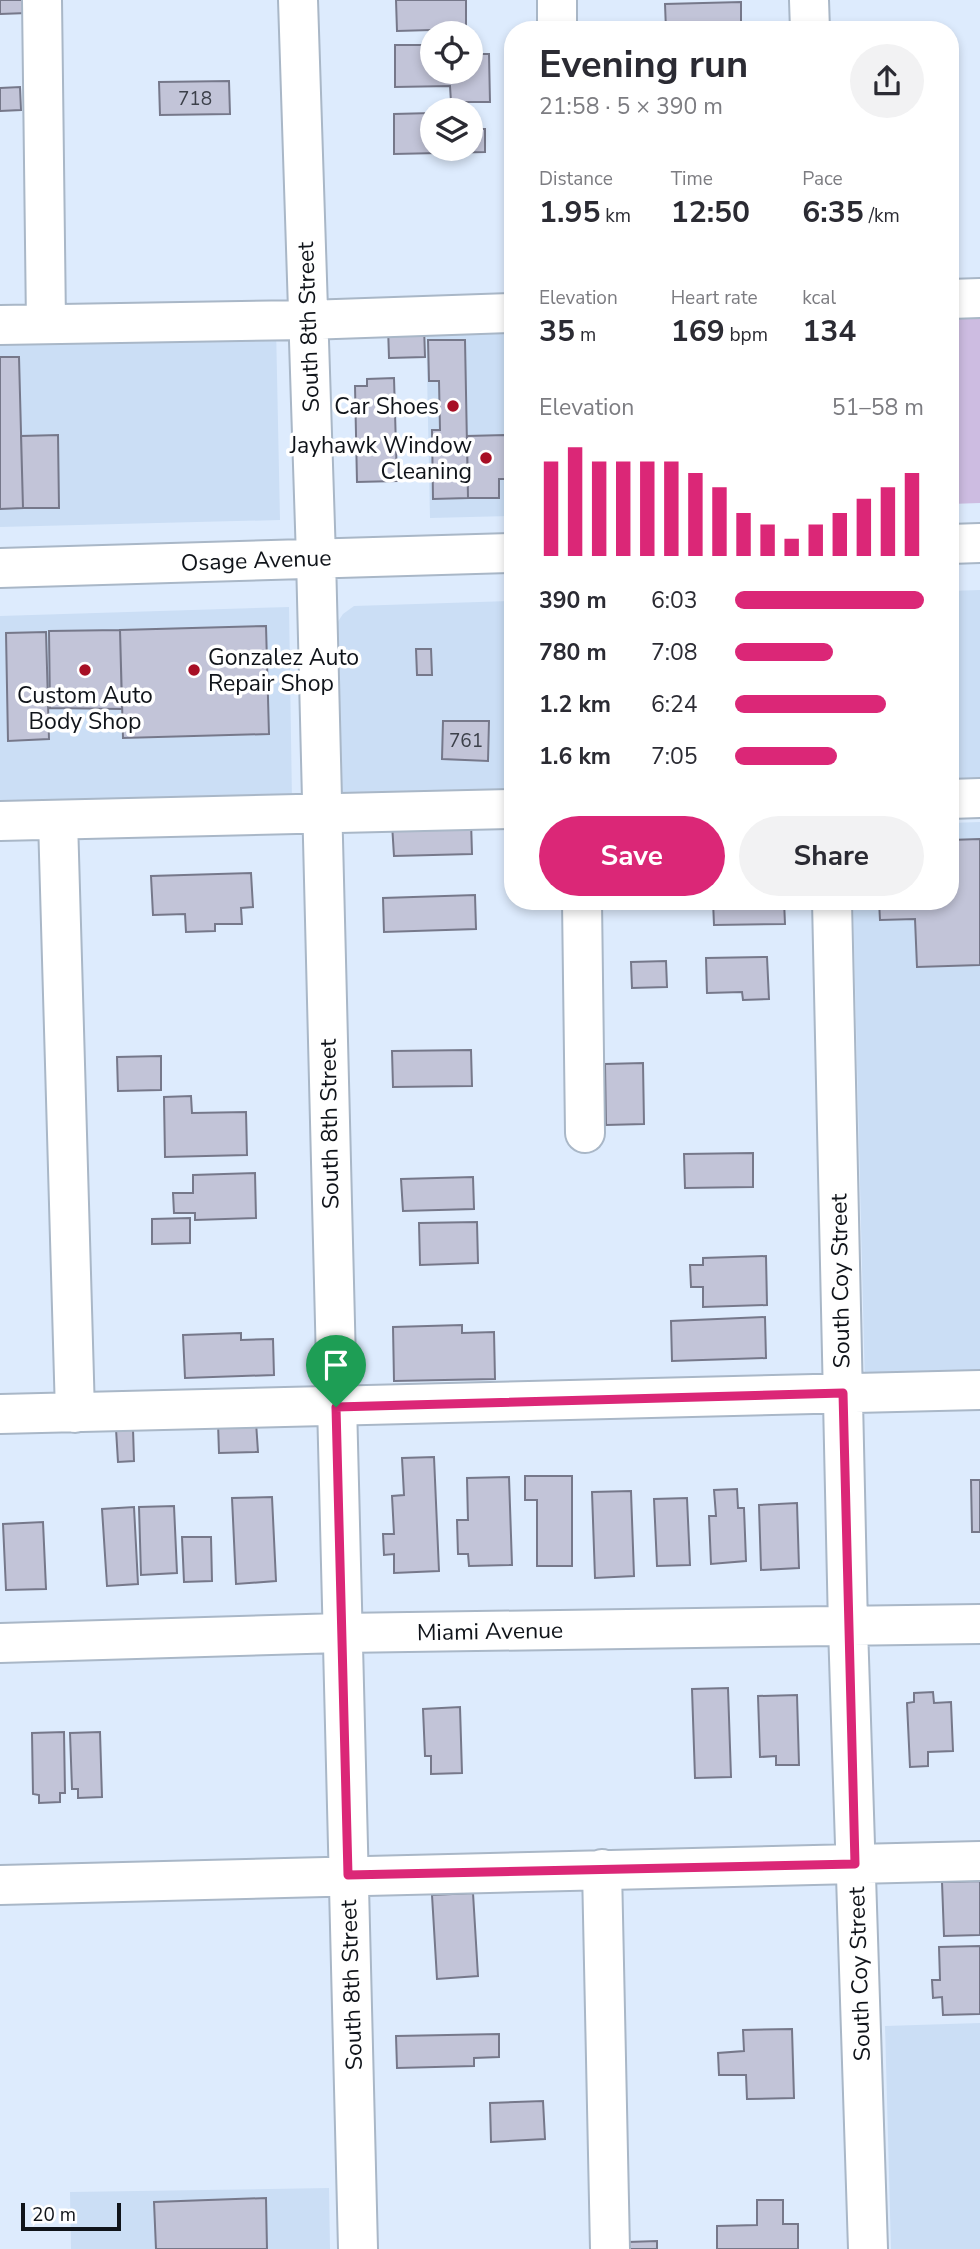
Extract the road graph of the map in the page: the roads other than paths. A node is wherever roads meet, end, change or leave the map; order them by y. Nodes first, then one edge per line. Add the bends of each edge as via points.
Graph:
1 (43, 0) edge
2 (298, 0) edge
3 (557, 0) edge
4 (809, 0) edge
5 (557, 21) edge
6 (810, 21) edge
7 (980, 298) edge
8 (959, 299) edge
9 (504, 311) edge
10 (307, 320) junction
11 (46, 324) junction
12 (0, 325) edge
13 (980, 543) edge
14 (959, 544) edge
15 (504, 553) edge
16 (316, 558) junction
17 (0, 568) edge
18 (980, 798) edge
19 (959, 799) edge
20 (504, 809) edge
21 (322, 813) junction
22 (58, 820) junction
23 (0, 821) edge
24 (582, 910) edge
25 (832, 910) edge
26 (584, 1133) dead end
27 (980, 1390) edge
28 (843, 1393) junction
29 (336, 1407) junction
30 (75, 1413) junction
31 (0, 1415) edge
32 (980, 1623) edge
33 (848, 1627) junction
34 (341, 1633) junction
35 (0, 1643) edge
36 (980, 1861) edge
37 (855, 1864) junction
38 (602, 1869) junction
39 (348, 1875) junction
40 (0, 1885) edge
41 (358, 2249) edge
42 (610, 2249) edge
43 (868, 2249) edge

1 - 11 street
2 - 10 street, South 8th Street
3 - 5 street
4 - 6 street
7 - 8 street
9 - 10 street
10 - 11 street
10 - 16 street, South 8th Street
11 - 12 street
13 - 14 street
15 - 16 street, Osage Avenue
16 - 17 street, Osage Avenue
16 - 21 street, South 8th Street
18 - 19 street
20 - 21 street
21 - 22 street
21 - 29 street, South 8th Street
22 - 23 street
22 - 30 street
24 - 26 street
25 - 28 street, South Coy Street
27 - 28 street
28 - 29 street
28 - 33 street, South Coy Street
29 - 30 street
29 - 34 street, South 8th Street
30 - 31 street
32 - 33 street, Miami Avenue
33 - 34 street, Miami Avenue
33 - 37 street, South Coy Street
34 - 35 street, Miami Avenue
34 - 39 street, South 8th Street
36 - 37 street
37 - 38 street
37 - 43 street, South Coy Street
38 - 39 street
38 - 42 street
39 - 40 street
39 - 41 street, South 8th Street

